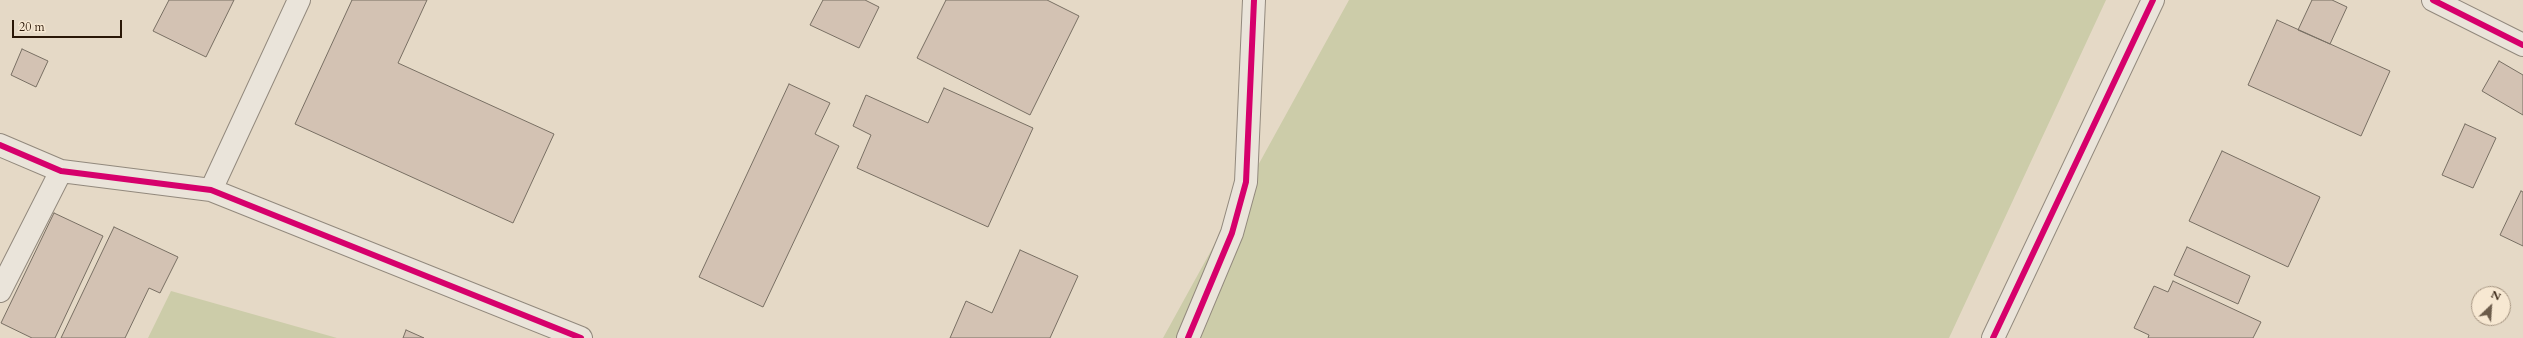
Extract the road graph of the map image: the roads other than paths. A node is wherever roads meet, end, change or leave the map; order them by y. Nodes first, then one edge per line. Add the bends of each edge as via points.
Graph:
1 (299, 0) edge
2 (1254, 0) edge
3 (2153, 0) edge
4 (2433, 0) edge
5 (2523, 45) edge
6 (0, 145) edge
7 (61, 171) junction
8 (211, 190) junction
9 (0, 291) edge
10 (580, 338) edge
11 (1188, 338) edge
12 (1993, 338) edge

1 - 8 street
2 - 11 street via 1246,182 1232,233
3 - 12 street
4 - 5 street
6 - 7 street
7 - 8 street
7 - 9 street
8 - 10 street

